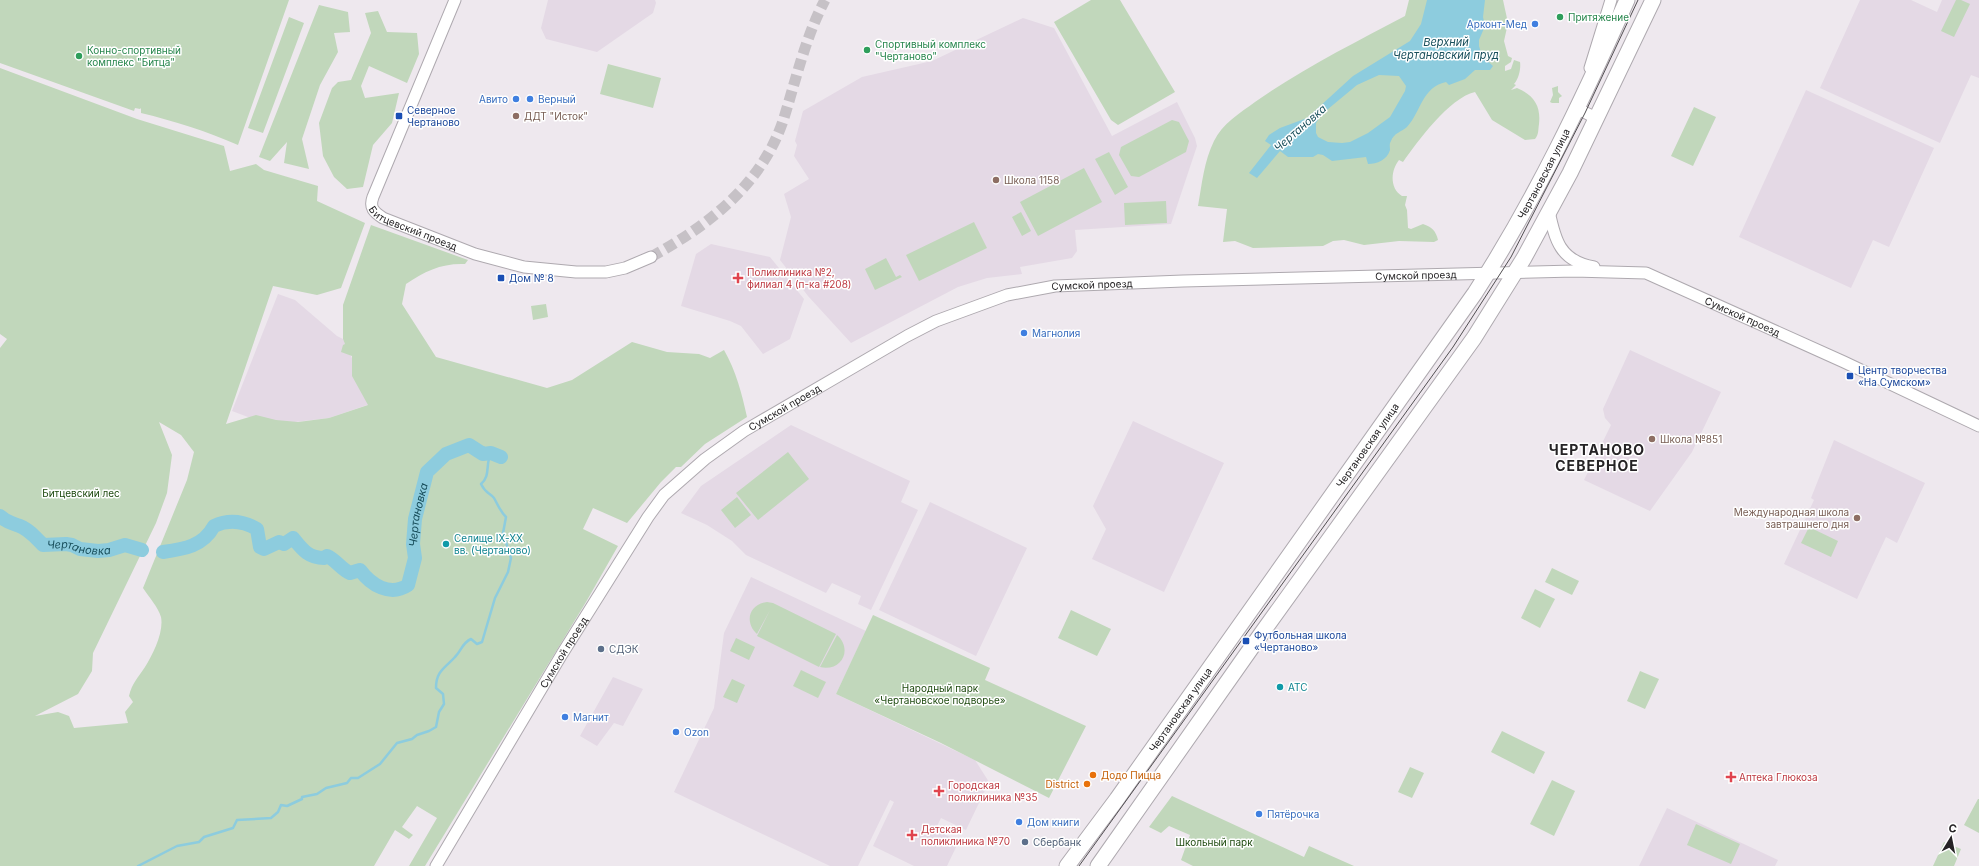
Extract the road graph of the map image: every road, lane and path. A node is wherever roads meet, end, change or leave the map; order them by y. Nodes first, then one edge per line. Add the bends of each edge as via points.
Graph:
1 (455, 0) edge
2 (1611, 0) edge
3 (1626, 0) edge
4 (1653, 0) edge
5 (1580, 104) junction
6 (1596, 118) junction
7 (1549, 211) junction
8 (651, 257) tunnel mouth
9 (1618, 271) junction
10 (1516, 272) junction
11 (1489, 273) junction
12 (1979, 426) edge
13 (1138, 769) junction
14 (1154, 786) junction
15 (1112, 805) junction
16 (1131, 819) junction
17 (436, 866) edge
18 (1067, 866) edge
19 (1098, 866) edge

1 - 8 street, Битцевский проезд via 373,197 371,207 374,211 383,218 475,254 524,267 606,272 625,268
2 - 5 street
3 - 5 main road, Чертановская улица
4 - 6 main road, Чертановская улица
5 - 6 street
5 - 11 main road, Чертановская улица
6 - 7 main road, Чертановская улица
7 - 9 street via 1555,237 1566,255 1588,266
7 - 10 main road, Чертановская улица
9 - 10 street, Сумской проезд
9 - 12 street, Сумской проезд via 1646,273 1661,278
10 - 11 street, Сумской проезд
10 - 14 main road, Чертановская улица via 1474,338
11 - 13 main road, Чертановская улица
11 - 17 street, Сумской проезд via 1056,286 1007,295 920,328 744,431 705,459 664,495 562,654
13 - 14 main road via 1136,775 1139,783 1146,787
13 - 15 main road, Чертановская улица
14 - 16 main road, Чертановская улица
15 - 16 main road via 1119,804 1126,808
15 - 18 main road, Чертановская улица
16 - 19 main road, Чертановская улица

